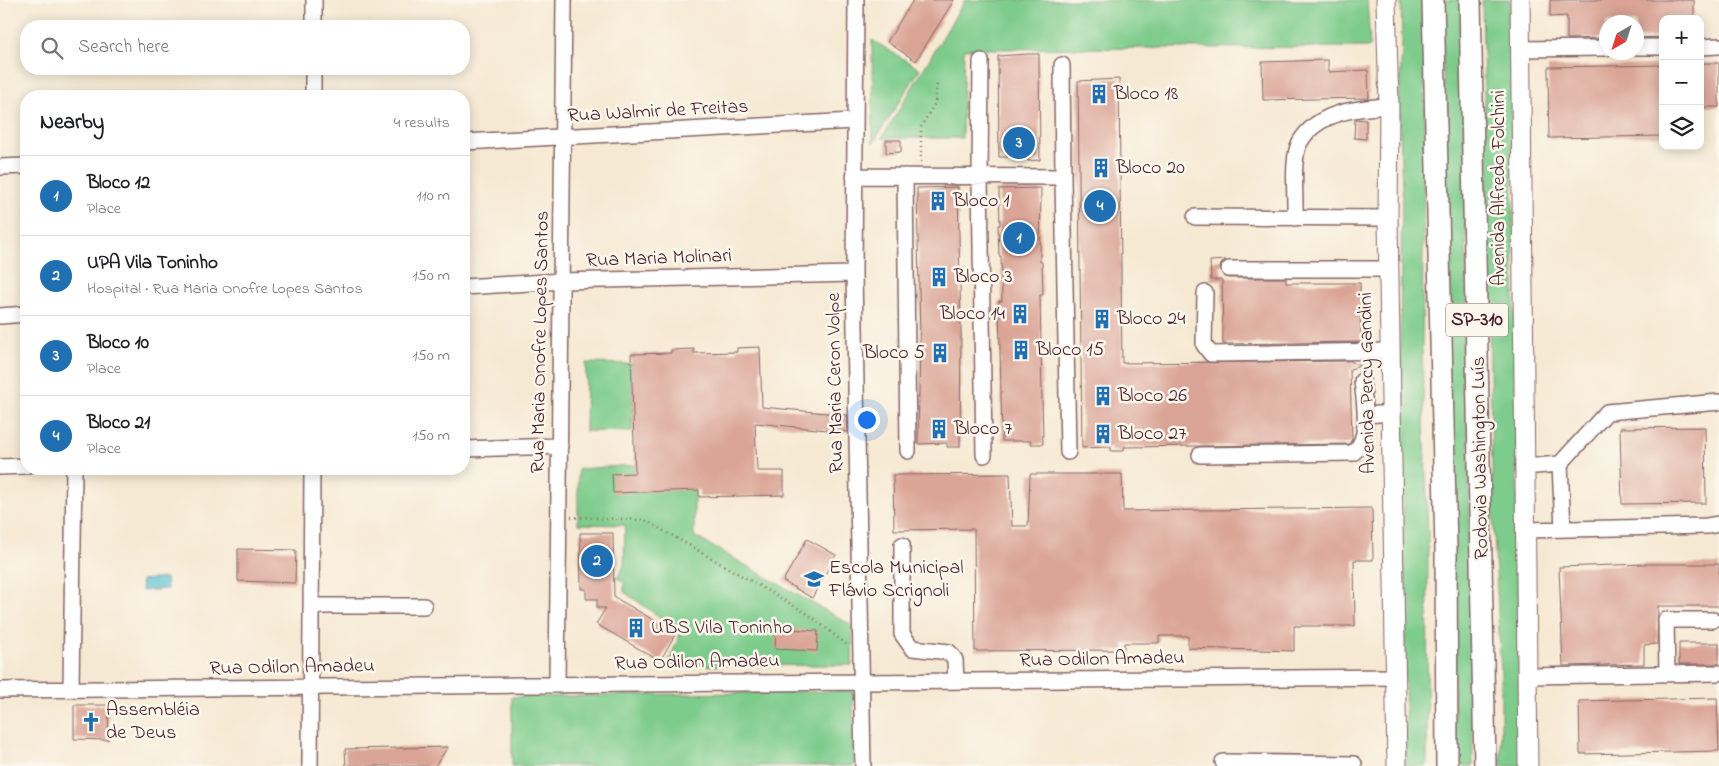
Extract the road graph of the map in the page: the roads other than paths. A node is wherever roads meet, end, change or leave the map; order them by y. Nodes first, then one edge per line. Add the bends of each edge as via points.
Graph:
1 (314, 0) edge
2 (564, 0) edge
3 (856, 0) edge
4 (1386, 0) edge
5 (1433, 0) edge
6 (1470, 0) edge
7 (1520, 0) edge
8 (314, 20) edge
9 (1719, 46) edge
10 (1644, 47) edge
11 (1659, 47) edge
12 (1704, 47) edge
13 (1599, 48) edge
14 (1520, 49) junction
15 (982, 61) dead end
16 (1062, 65) dead end
17 (313, 75) edge
18 (313, 90) edge
19 (1389, 106) junction
20 (854, 122) junction
21 (563, 137) junction
22 (470, 142) edge
23 (20, 166) edge
24 (0, 167) edge
25 (854, 176) junction
26 (906, 176) junction
27 (980, 176) junction
28 (1063, 177) junction
29 (1195, 217) dead end
30 (1295, 218) junction
31 (1388, 218) junction
32 (1229, 269) dead end
33 (1389, 269) junction
34 (854, 274) junction
35 (562, 281) junction
36 (470, 287) edge
37 (1205, 294) dead end
38 (20, 314) edge
39 (0, 316) edge
40 (1390, 351) junction
41 (1362, 381) dead end
42 (1719, 402) edge
43 (1391, 413) junction
44 (1366, 415) junction
45 (560, 446) junction
46 (470, 449) edge
47 (908, 451) dead end
48 (1068, 452) dead end
49 (984, 455) dead end
50 (1200, 455) dead end
51 (1560, 464) junction
52 (20, 466) edge
53 (0, 467) edge
54 (1523, 467) junction
55 (74, 475) edge
56 (312, 475) edge
57 (1719, 524) edge
58 (1563, 529) junction
59 (1524, 530) junction
60 (902, 545) dead end
61 (311, 606) junction
62 (424, 606) dead end
63 (1713, 620) dead end
64 (1667, 673) junction
65 (1719, 673) edge
66 (1527, 676) junction
67 (1395, 677) junction
68 (861, 681) junction
69 (956, 681) junction
70 (557, 685) junction
71 (311, 687) junction
72 (0, 690) edge
73 (71, 690) junction
74 (1223, 762) dead end
75 (310, 766) edge
76 (863, 766) edge
77 (1354, 766) edge
78 (1397, 766) edge
79 (1447, 766) edge
80 (1485, 766) edge
81 (1528, 766) edge

1 - 8 street
2 - 21 street, Rua Maria Onofre Lopes Santos
3 - 20 street, Rua Maria Ceron Volpe
4 - 19 main road, Avenida Percy Gandini
5 - 79 highway, Rodovia Washington Luís / SP-310 via 1446,550
6 - 80 highway, Rodovia Washington Luís / SP-310
7 - 14 main road, Avenida Alfredo Folchini
9 - 12 street
10 - 11 street
13 - 14 street
14 - 54 main road, Avenida Alfredo Folchini
15 - 27 street
16 - 28 street
17 - 18 street
19 - 30 street via 1330,115 1300,142 1296,161
19 - 31 main road, Avenida Percy Gandini
20 - 21 street, Rua Walmir de Freitas
20 - 25 street, Rua Maria Ceron Volpe
21 - 22 street, Rua Walmir de Freitas
21 - 35 street, Rua Maria Onofre Lopes Santos
23 - 24 street
25 - 26 street
25 - 34 street, Rua Maria Ceron Volpe
26 - 27 street
26 - 47 street
27 - 28 street
27 - 49 street
28 - 48 street
29 - 30 street
30 - 31 street
31 - 33 main road, Avenida Percy Gandini
32 - 33 street
33 - 40 main road, Avenida Percy Gandini
34 - 35 street, Rua Maria Molinari
34 - 68 street, Rua Maria Ceron Volpe
35 - 36 street, Rua Maria Molinari
35 - 45 street, Rua Maria Onofre Lopes Santos
37 - 40 street via 1204,345 1211,354
38 - 39 street
40 - 43 main road, Avenida Percy Gandini
41 - 44 street
42 - 51 street via 1607,412
43 - 44 street
43 - 67 main road, Avenida Percy Gandini
44 - 50 street via 1362,443 1353,452
45 - 46 street
45 - 70 street, Rua Maria Onofre Lopes Santos
51 - 54 street
51 - 58 street
52 - 53 street
54 - 59 main road, Avenida Alfredo Folchini
55 - 73 street
56 - 61 street
57 - 58 street
58 - 59 street
59 - 66 main road, Avenida Alfredo Folchini
60 - 69 street via 902,634 912,648 949,652 955,660
61 - 62 street
61 - 71 street
63 - 64 street via 1666,620
64 - 65 street
64 - 66 street
66 - 81 main road, Avenida Alfredo Folchini
67 - 69 street, Rua Odilon Amadeu
67 - 78 main road, Avenida Percy Gandini
68 - 69 street, Rua Odilon Amadeu
68 - 70 street, Rua Odilon Amadeu
68 - 76 street, Rua Maria Ceron Volpe
70 - 71 street, Rua Odilon Amadeu
71 - 73 street, Rua Odilon Amadeu
71 - 75 street
72 - 73 street, Rua Odilon Amadeu
74 - 77 street

